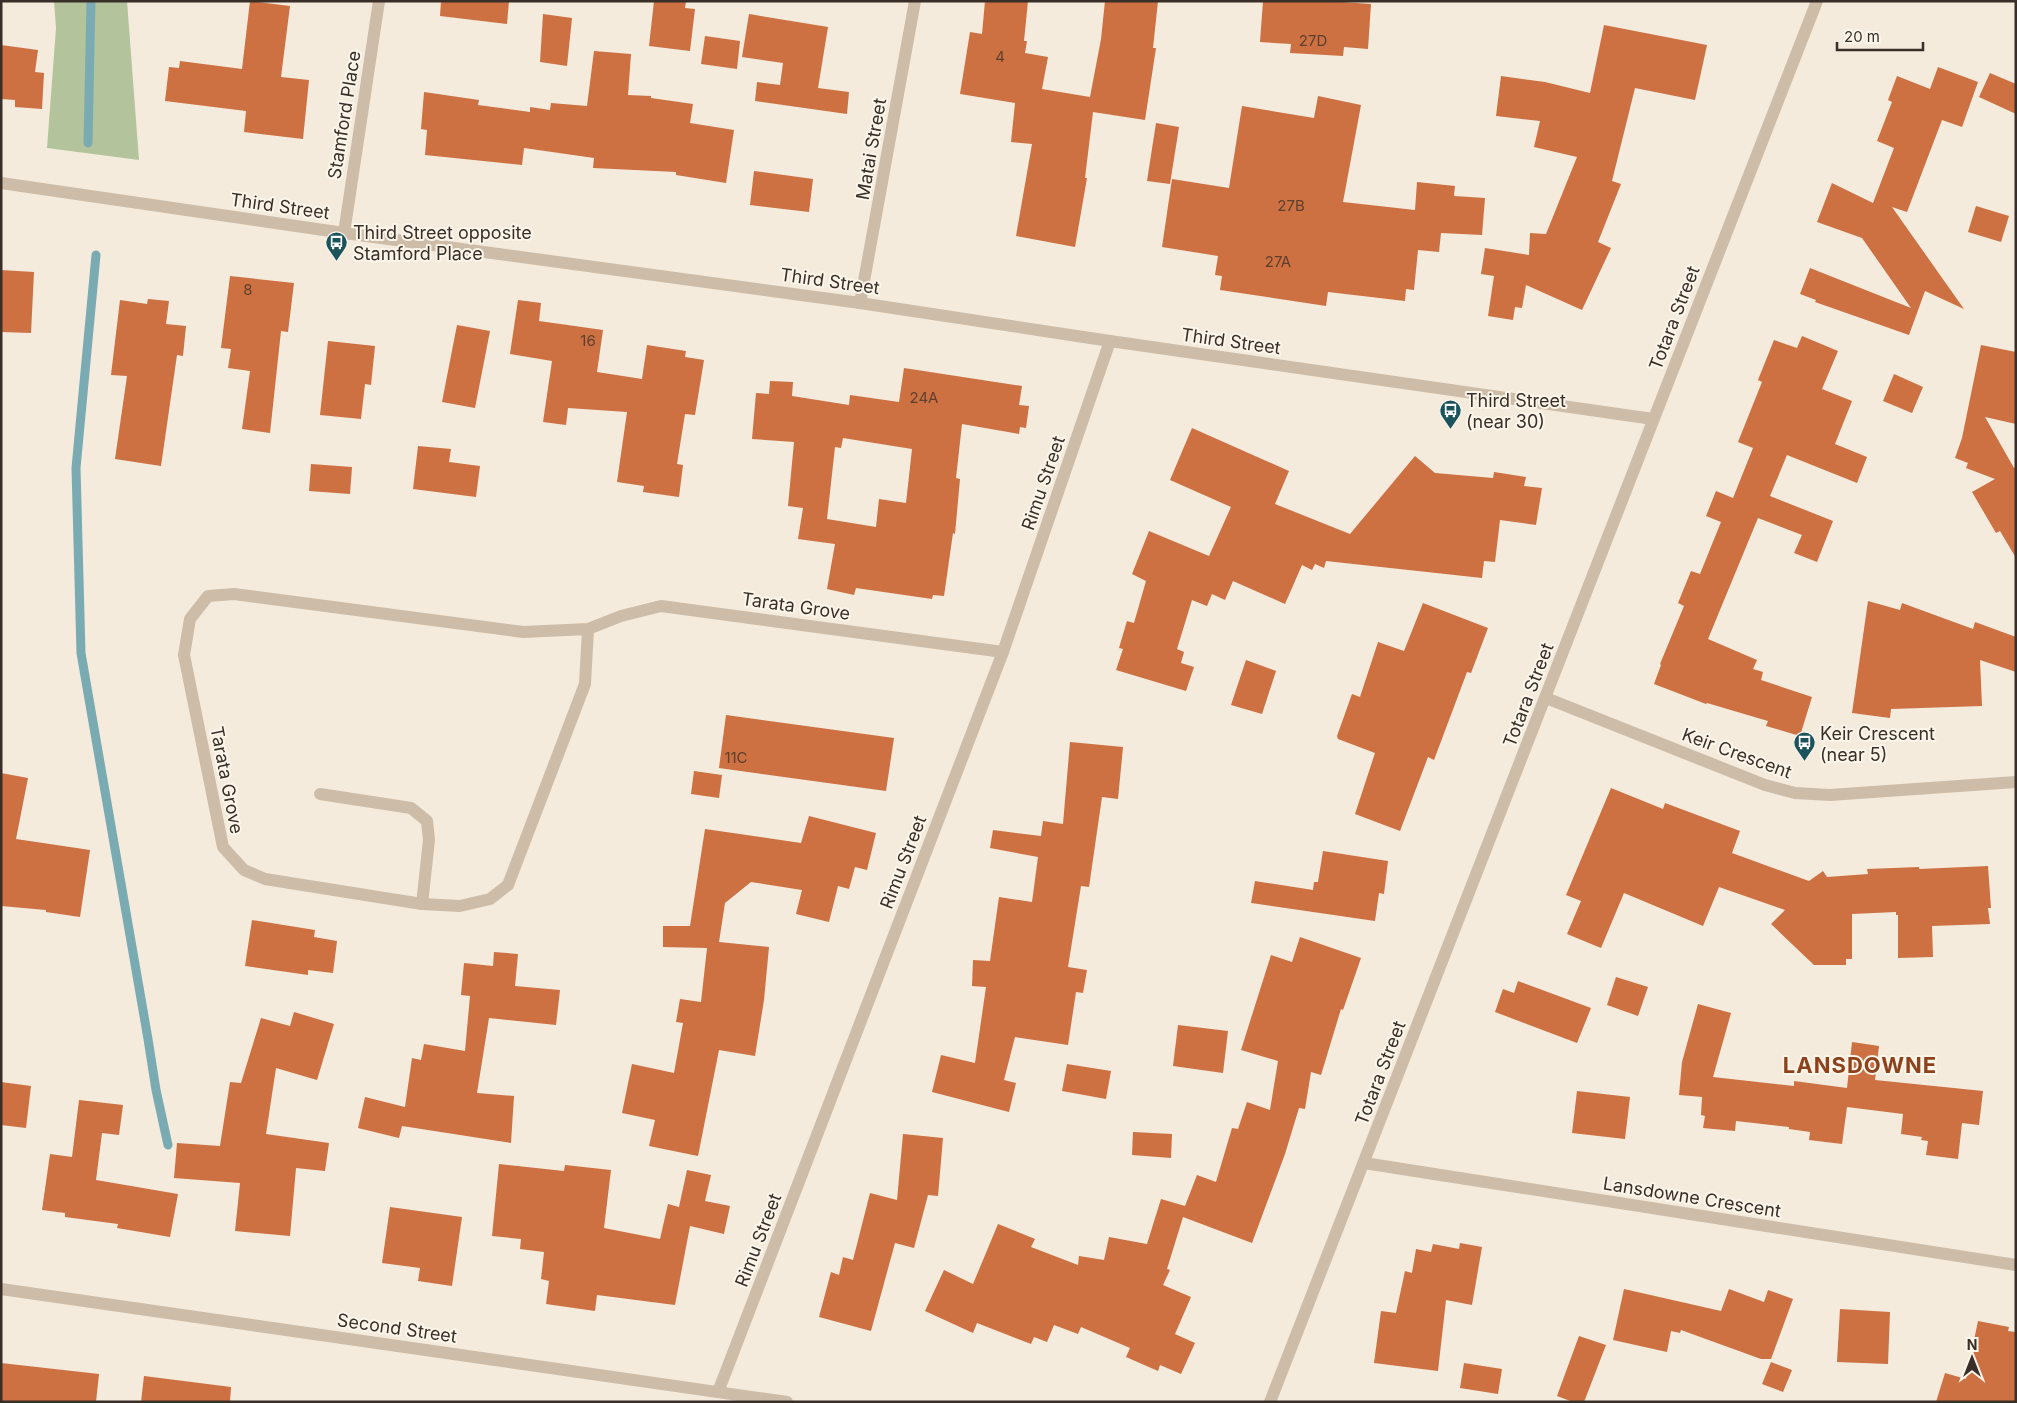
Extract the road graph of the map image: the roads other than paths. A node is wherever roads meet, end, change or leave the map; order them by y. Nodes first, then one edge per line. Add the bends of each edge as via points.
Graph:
1 (379, 1) edge
2 (916, 1) edge
3 (1817, 1) edge
4 (1, 183) edge
5 (344, 234) junction
6 (860, 303) junction
7 (1110, 341) junction
8 (1653, 419) junction
9 (588, 629) junction
10 (1003, 652) junction
11 (1546, 698) junction
12 (2016, 782) edge
13 (320, 794) dead end
14 (422, 904) junction
15 (1364, 1163) junction
16 (2016, 1265) edge
17 (1, 1289) edge
18 (718, 1392) junction
19 (787, 1402) edge
20 (1270, 1402) edge

1 - 5 street, Stamford Place
2 - 6 street, Matai Street
3 - 8 street, Totara Street
4 - 5 street, Third Street
5 - 6 street, Third Street
6 - 7 street, Third Street
7 - 8 street, Third Street
7 - 10 street, Rimu Street
8 - 11 street, Totara Street
9 - 10 street, Tarata Grove via 621,616 662,606
9 - 14 street, Tarata Grove via 585,684 508,885 490,899 460,906
9 - 14 street, Tarata Grove via 523,632 234,594 208,596 190,619 184,655 223,847 244,870 265,879
10 - 18 street, Rimu Street
11 - 12 street, Keir Crescent via 1765,785 1795,793 1830,795
11 - 15 street, Totara Street
13 - 14 street via 411,808 427,821 429,840
15 - 16 street, Lansdowne Crescent
15 - 20 street, Totara Street
17 - 18 street, Second Street
18 - 19 street, Second Street

